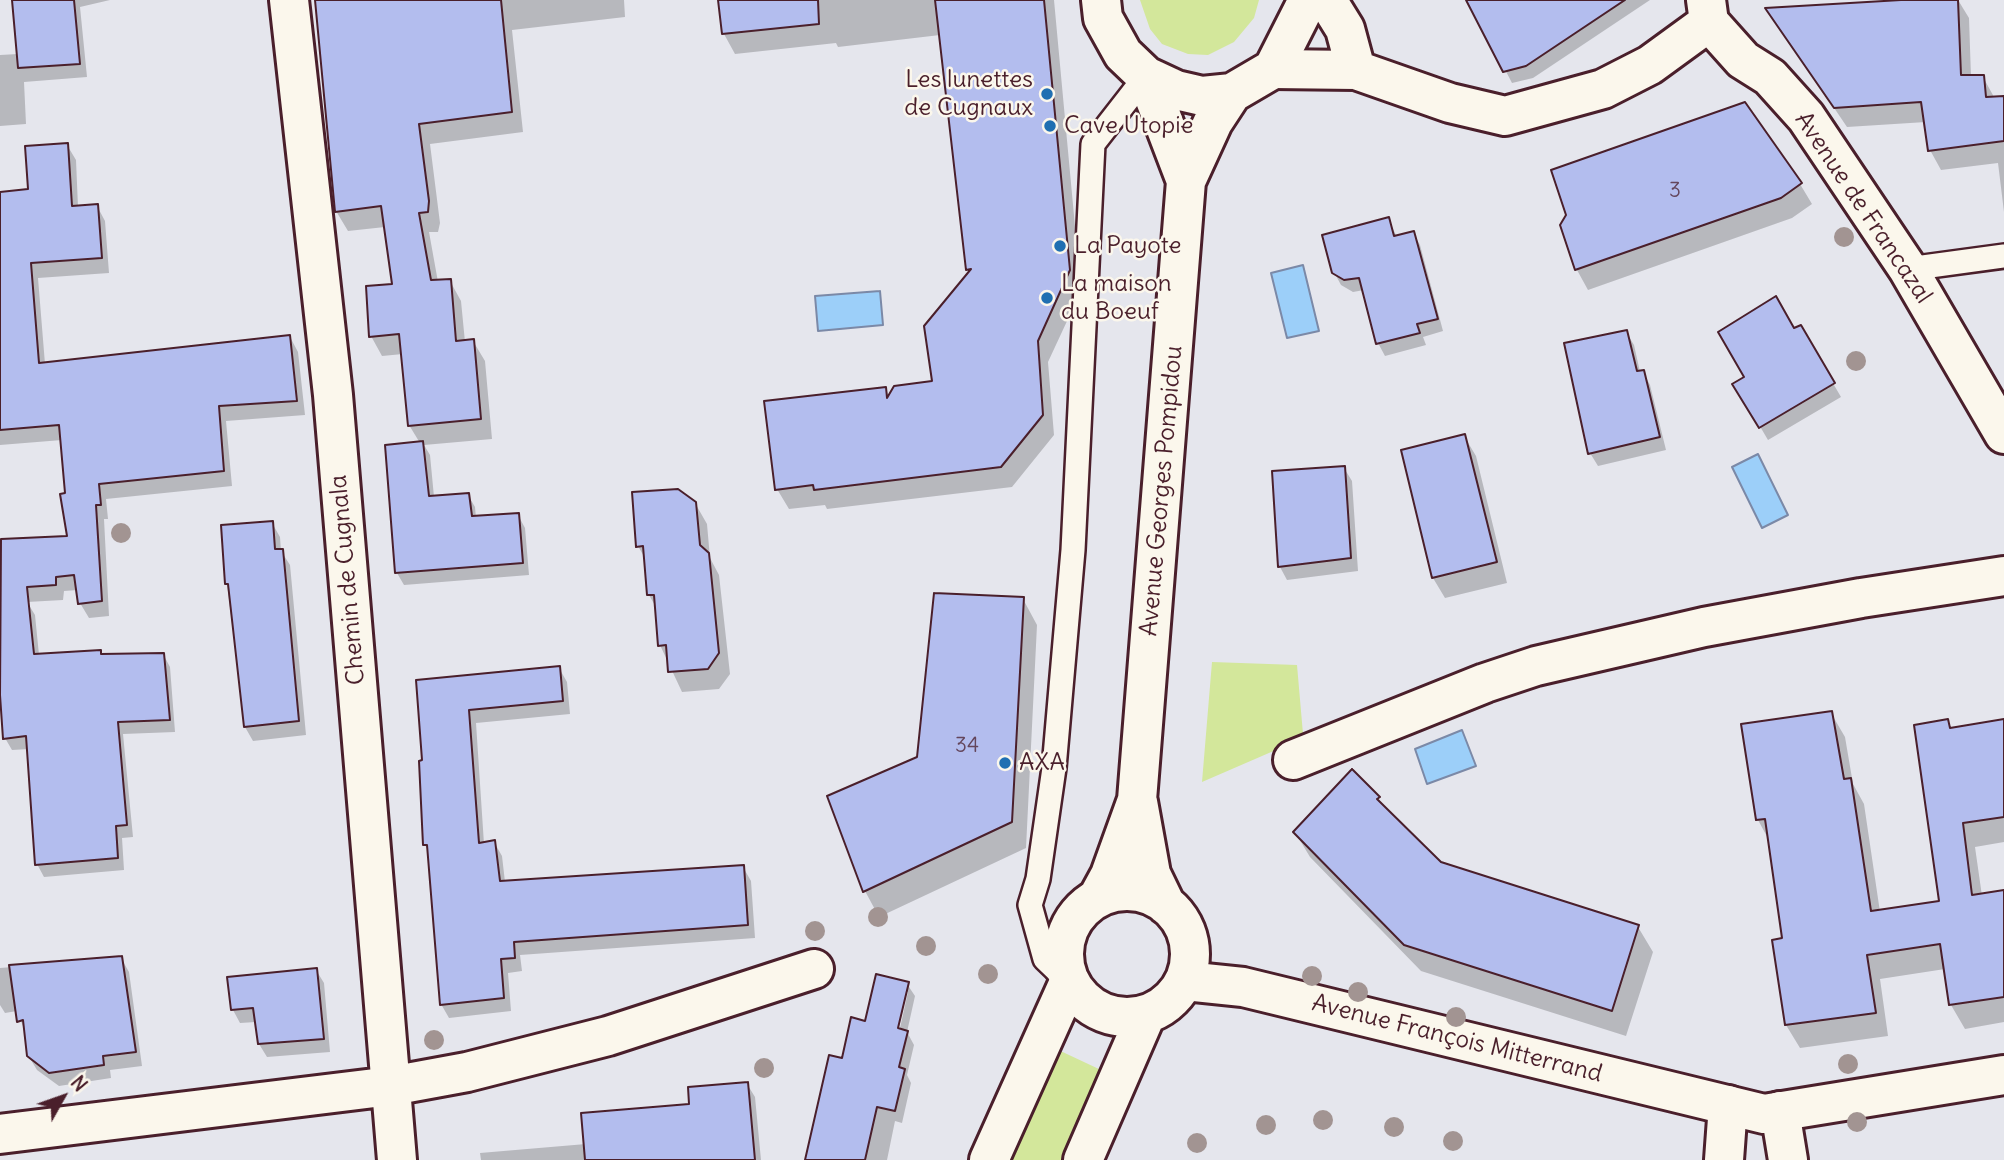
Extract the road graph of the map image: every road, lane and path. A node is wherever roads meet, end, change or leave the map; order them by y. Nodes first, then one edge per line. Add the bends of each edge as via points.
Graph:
1 (289, 0) edge
2 (1101, 0) edge
3 (1308, 0) edge
4 (1327, 0) edge
5 (1707, 11) edge
6 (1273, 69) junction
7 (1356, 70) junction
8 (1146, 76) junction
9 (1232, 93) junction
10 (1186, 181) junction
11 (2004, 256) edge
12 (1908, 269) junction
13 (2004, 434) edge
14 (2004, 576) edge
15 (1293, 760) dead end
16 (1137, 800) junction
17 (1098, 897) junction
18 (1167, 905) junction
19 (814, 969) dead end
20 (1185, 981) junction
21 (1069, 982) junction
22 (1146, 1015) junction
23 (2004, 1075) edge
24 (391, 1086) junction
25 (1728, 1105) junction
26 (1780, 1111) junction
27 (0, 1134) edge
28 (397, 1160) edge
29 (989, 1160) edge
30 (1083, 1160) edge
31 (1724, 1160) edge
32 (1788, 1160) edge

1 - 24 street, Chemin de Cugnala via 333,395
2 - 8 street via 1103,18 1123,54
3 - 6 street
4 - 7 street via 1345,29
5 - 7 street via 1650,65 1602,89 1505,116 1450,103
5 - 12 street, Avenue de Francazal via 1743,60 1770,77 1806,117
6 - 7 street
6 - 9 street
8 - 9 street via 1202,96
8 - 10 street, Avenue Georges Pompidou
8 - 21 lane via 1093,144 1073,550 1054,768 1031,905 1045,959
9 - 10 street, Avenue Georges Pompidou
10 - 16 street, Avenue Georges Pompidou
11 - 12 lane
12 - 13 street, Avenue de Francazal
14 - 15 street via 1730,622 1536,666
16 - 17 street, Avenue Georges Pompidou
16 - 18 street, Avenue Georges Pompidou via 1151,874
17 - 18 street via 1137,891
17 - 21 street via 1074,918 1067,933 1064,966
18 - 20 street via 1183,924 1189,943
19 - 24 street via 608,1036
20 - 22 street via 1162,1008
20 - 25 street, Avenue François Mitterrand via 1243,987
21 - 22 street via 1093,1009 1110,1016
21 - 29 street
22 - 30 street
23 - 26 street, Avenue François Mitterrand
24 - 27 street
24 - 28 street, Chemin de Cugnala
25 - 26 street, Avenue François Mitterrand via 1764,1114
25 - 31 street
26 - 32 street

